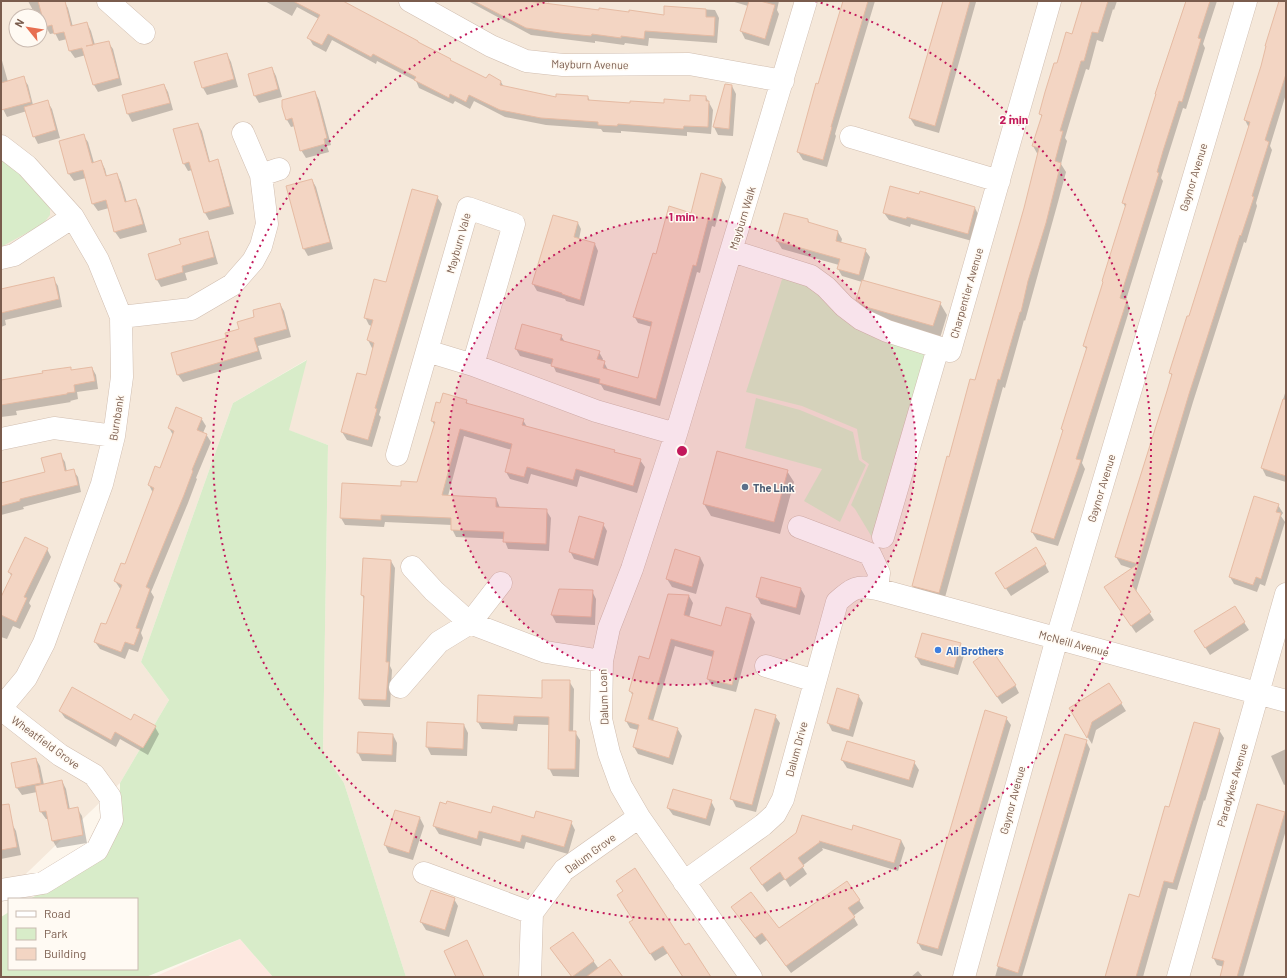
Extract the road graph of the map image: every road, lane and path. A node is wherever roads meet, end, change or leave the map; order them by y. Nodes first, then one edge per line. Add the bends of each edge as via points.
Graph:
1 (410, 1) edge
2 (806, 1) edge
3 (1050, 1) edge
4 (1246, 1) edge
5 (121, 6) edge
6 (144, 33) dead end
7 (783, 81) junction
8 (243, 133) dead end
9 (851, 137) dead end
10 (1, 146) edge
11 (999, 182) junction
12 (73, 217) junction
13 (732, 251) junction
14 (1, 258) edge
15 (121, 317) junction
16 (938, 348) junction
17 (427, 351) junction
18 (473, 365) junction
19 (676, 434) junction
20 (114, 436) junction
21 (1, 439) edge
22 (397, 455) dead end
23 (799, 527) dead end
24 (883, 537) dead end
25 (412, 567) dead end
26 (501, 583) dead end
27 (869, 588) junction
28 (1286, 594) edge
29 (470, 623) junction
30 (1057, 638) junction
31 (602, 661) junction
32 (766, 666) dead end
33 (815, 681) junction
34 (400, 687) dead end
35 (1258, 693) junction
36 (1286, 701) edge
37 (1, 709) edge
38 (639, 817) junction
39 (424, 873) dead end
40 (684, 882) junction
41 (1, 890) edge
42 (532, 913) junction
43 (530, 977) edge
44 (750, 977) edge
45 (964, 977) edge
46 (1178, 977) edge

1 - 7 street, Mayburn Avenue via 491,46 526,60 563,65 688,64
2 - 7 street, Mayburn Walk
3 - 11 street, Charpentier Avenue
4 - 30 street, Gaynor Avenue
5 - 6 street
7 - 13 street, Mayburn Walk
8 - 15 street via 270,172 267,224 261,246 253,261 232,285 191,309
9 - 11 street
10 - 12 street, Burnbank via 27,166
11 - 16 street, Charpentier Avenue via 950,351
12 - 14 street via 14,255
12 - 15 street, Burnbank via 98,260
13 - 16 street, Charpentier Avenue via 812,276 861,319 886,331
13 - 19 street, Mayburn Walk
15 - 20 street, Burnbank via 122,377
16 - 24 street
17 - 18 street
17 - 18 street, Mayburn Vale via 468,208 514,224
17 - 22 street, Mayburn Vale
18 - 19 street via 596,411
19 - 31 street, Dalum Loan via 632,569 609,628
20 - 21 street via 54,428
20 - 37 street, Burnbank via 102,484 44,643 26,678
23 - 27 street via 870,554 880,572
25 - 29 street
26 - 29 street
27 - 30 street, McNeill Avenue
27 - 33 street, Dalum Drive via 847,593 837,602
28 - 35 street, Paradykes Avenue
29 - 31 street via 546,652
29 - 34 street via 439,642
30 - 35 street, McNeill Avenue
30 - 45 street, Gaynor Avenue
31 - 38 street, Dalum Loan via 601,719 621,786
32 - 33 street
33 - 40 street, Dalum Drive via 783,799 775,814
35 - 36 street, McNeill Avenue
35 - 46 street, Paradykes Avenue
37 - 41 street, Wheatfield Grove via 60,755 94,775 110,797 112,820 98,850 43,883
38 - 40 street, Dalum Loan
38 - 42 street, Dalum Grove via 564,870
39 - 42 street
40 - 44 street, Dalum Loan
42 - 43 street

